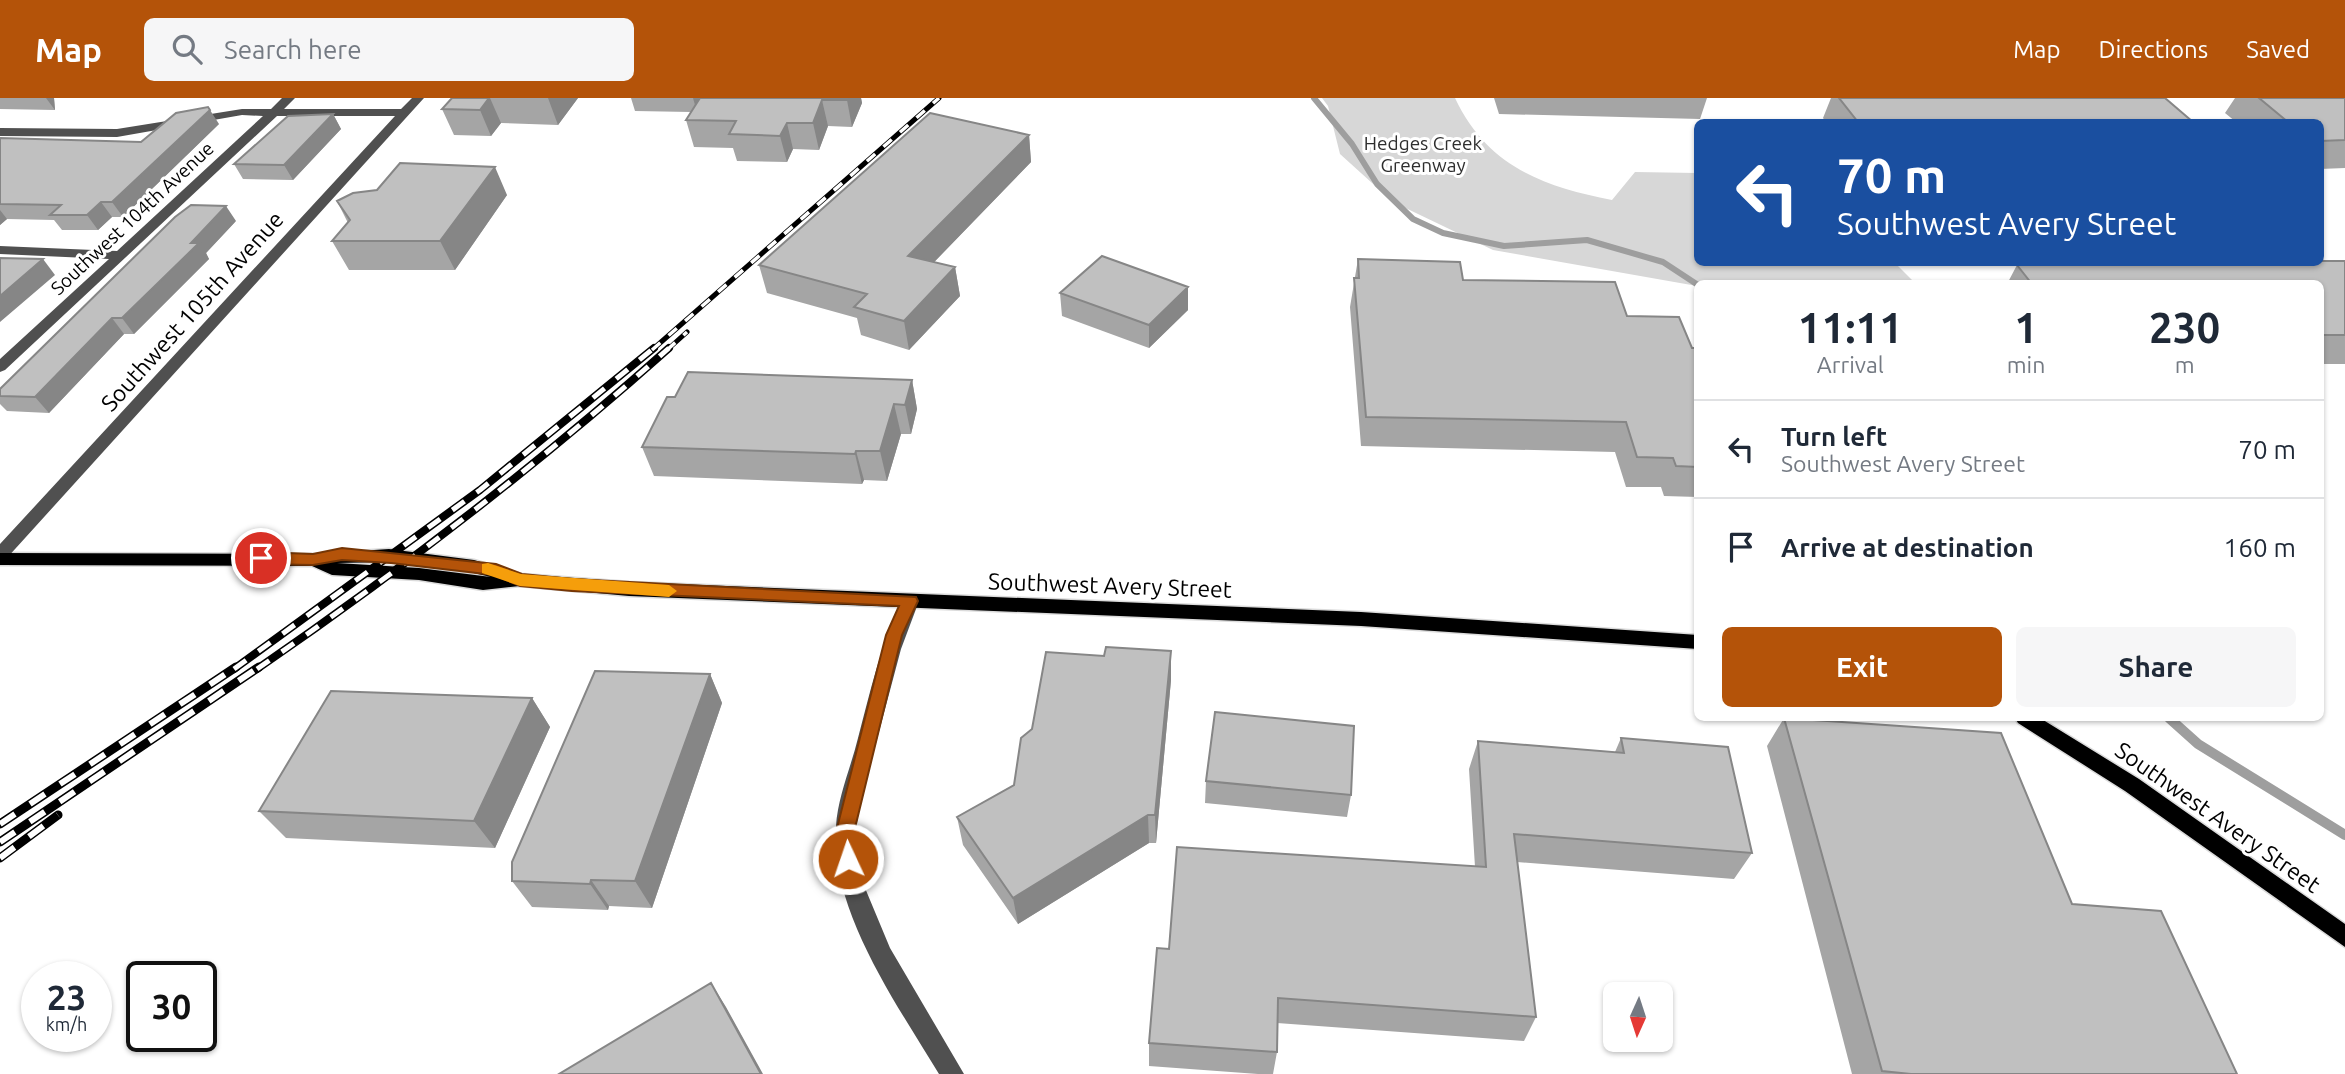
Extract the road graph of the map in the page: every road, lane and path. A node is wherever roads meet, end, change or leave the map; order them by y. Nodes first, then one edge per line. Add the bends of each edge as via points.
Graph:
1 (289, 98) edge
2 (418, 98) edge
3 (276, 110) junction
4 (405, 113) junction
5 (0, 132) edge
6 (0, 250) edge
7 (121, 255) junction
8 (0, 367) edge
9 (0, 557) edge
10 (910, 601) junction
11 (1694, 642) edge
12 (2030, 721) edge
13 (2345, 937) edge
14 (952, 1074) edge

1 - 3 street, Southwest 104th Avenue
2 - 4 street, Southwest 105th Avenue
3 - 4 street
3 - 5 street via 117,132
3 - 7 street, Southwest 104th Avenue
4 - 9 street, Southwest 105th Avenue
6 - 7 street
7 - 8 street, Southwest 104th Avenue
9 - 10 main road, Southwest Avery Street via 313,560 332,569 419,574 483,584 520,580
10 - 11 main road, Southwest Avery Street via 1361,619
10 - 14 street via 894,635 854,794 846,828 848,859 877,949
12 - 13 main road, Southwest Avery Street via 2132,785

